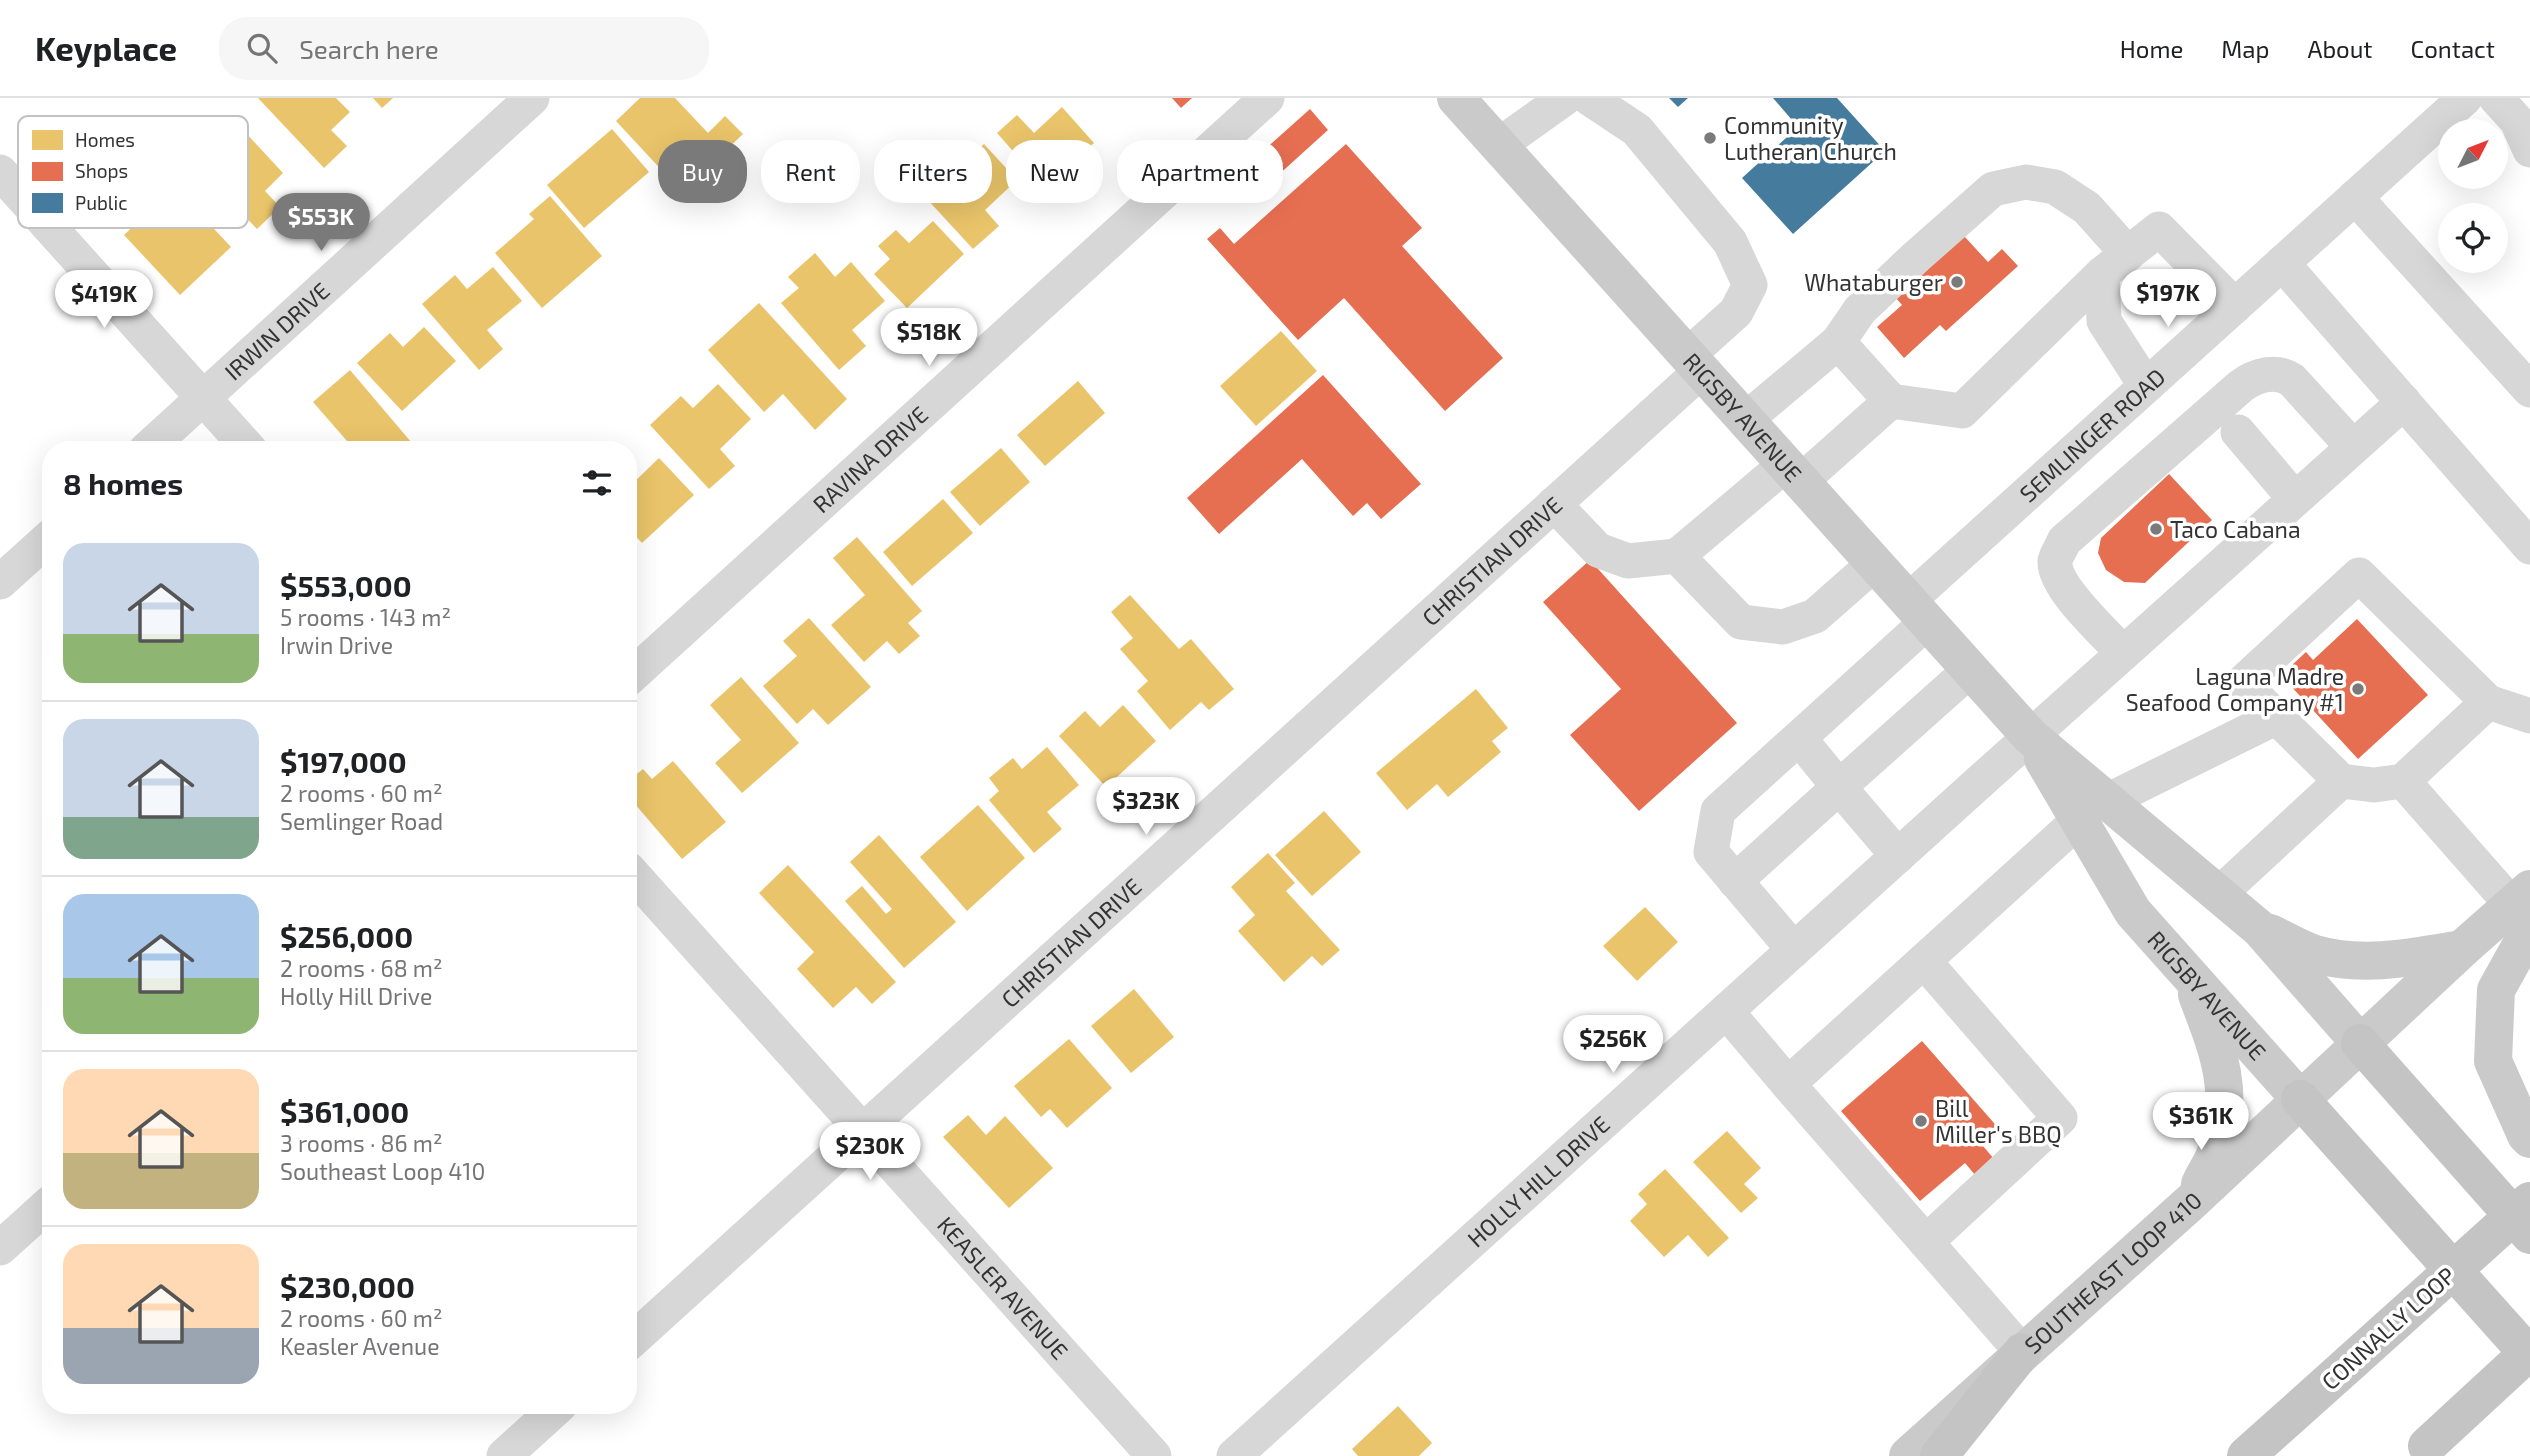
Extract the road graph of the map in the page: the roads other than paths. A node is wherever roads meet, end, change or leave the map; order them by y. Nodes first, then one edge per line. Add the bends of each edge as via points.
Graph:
1 (533, 98) edge
2 (1267, 98) edge
3 (1456, 98) edge
4 (1565, 98) edge
5 (1589, 98) edge
6 (2465, 98) edge
7 (2496, 98) edge
8 (1499, 145) junction
9 (2530, 150) edge
10 (0, 172) edge
11 (18, 192) edge
12 (2355, 197) junction
13 (50, 228) edge
14 (2282, 263) junction
15 (2115, 264) junction
16 (2235, 306) junction
17 (1838, 342) junction
18 (1694, 364) junction
19 (2146, 386) junction
20 (2530, 390) edge
21 (203, 398) junction
22 (1891, 401) junction
23 (2404, 402) junction
24 (1745, 420) junction
25 (2238, 432) dead end
26 (156, 441) edge
27 (242, 441) edge
28 (2353, 447) junction
29 (1793, 473) junction
30 (2295, 499) junction
31 (1554, 504) junction
32 (42, 544) edge
33 (2530, 547) edge
34 (1677, 556) junction
35 (1874, 564) junction
36 (0, 582) edge
37 (1917, 612) junction
38 (2123, 653) junction
39 (1970, 670) junction
40 (637, 671) edge
41 (2488, 702) junction
42 (2530, 716) edge
43 (2277, 717) junction
44 (2030, 736) junction
45 (1799, 738) junction
46 (2341, 781) junction
47 (2403, 781) junction
48 (1839, 787) junction
49 (2093, 810) junction
50 (1898, 856) junction
51 (637, 879) edge
52 (1735, 881) junction
53 (2219, 894) junction
54 (2524, 908) edge
55 (2260, 929) junction
56 (2462, 949) junction
57 (1794, 950) junction
58 (1924, 961) junction
59 (2188, 974) junction
60 (1726, 1011) junction
61 (2360, 1043) junction
62 (1788, 1084) junction
63 (2300, 1099) junction
64 (863, 1132) junction
65 (2530, 1139) edge
66 (2530, 1201) edge
67 (2191, 1202) junction
68 (42, 1210) edge
69 (2530, 1235) edge
70 (1926, 1242) junction
71 (0, 1248) edge
72 (637, 1336) edge
73 (2022, 1352) junction
74 (2530, 1353) edge
75 (550, 1414) edge
76 (2422, 1451) edge
77 (504, 1456) edge
78 (1153, 1456) edge
79 (1234, 1456) edge
80 (1908, 1456) edge
81 (1939, 1456) edge
82 (2246, 1456) edge

1 - 21 street, IRWIN DRIVE
2 - 40 street, RAVINA DRIVE
3 - 8 main road, RIGSBY AVENUE
4 - 8 street
5 - 18 street, CHRISTIAN DRIVE via 1637,130 1730,242 1750,285 1736,312
6 - 12 street, SEMLINGER ROAD
7 - 9 street via 2517,121
8 - 18 main road, RIGSBY AVENUE
10 - 11 street
12 - 14 street, SEMLINGER ROAD
12 - 20 street
13 - 21 street
14 - 16 street, SEMLINGER ROAD
14 - 23 street
15 - 16 street via 2159,229
15 - 17 street via 2087,208 2054,187 2026,182 1993,189 1860,310
15 - 19 street via 2104,321
15 - 22 street via 1962,411
16 - 19 street, SEMLINGER ROAD
17 - 22 street
17 - 24 street
18 - 24 main road, RIGSBY AVENUE
18 - 31 street, CHRISTIAN DRIVE
19 - 37 street, SEMLINGER ROAD
21 - 26 street, IRWIN DRIVE
21 - 27 street
22 - 29 street
23 - 28 street, HOLLY HILL DRIVE
23 - 33 street
24 - 29 main road, RIGSBY AVENUE
25 - 30 street
28 - 30 street, HOLLY HILL DRIVE
28 - 38 street via 2292,380 2285,375 2256,376 2064,541 2055,560 2064,587
29 - 34 street
29 - 35 main road, RIGSBY AVENUE
30 - 38 street, HOLLY HILL DRIVE
31 - 34 street via 1598,550 1628,561
31 - 64 street, CHRISTIAN DRIVE
32 - 36 street
34 - 35 street via 1741,622 1783,627 1815,616
35 - 37 main road, RIGSBY AVENUE
37 - 39 main road, RIGSBY AVENUE
37 - 45 street, SEMLINGER ROAD
38 - 44 street, HOLLY HILL DRIVE
39 - 44 main road, RIGSBY AVENUE
39 - 48 street
41 - 42 street
41 - 43 street via 2359,575 2242,683
41 - 47 street
43 - 46 street
43 - 49 street
44 - 49 main road, RIGSBY AVENUE
44 - 50 street, HOLLY HILL DRIVE
45 - 48 street
45 - 52 street, SEMLINGER ROAD via 1718,811 1711,852
46 - 47 street via 2374,785
46 - 53 street
47 - 54 street
48 - 50 street
48 - 52 street
49 - 53 main road, RIGSBY AVENUE
49 - 58 street
49 - 59 main road, RIGSBY AVENUE via 2133,912
50 - 57 street, HOLLY HILL DRIVE
51 - 64 street, KEASLER AVENUE
52 - 57 street, SEMLINGER ROAD
53 - 55 main road, RIGSBY AVENUE
54 - 56 main road, SOUTHEAST LOOP 410
54 - 65 main road via 2497,990 2493,1061
55 - 56 main road via 2315,954 2366,962
55 - 61 main road, RIGSBY AVENUE
56 - 61 main road, SOUTHEAST LOOP 410
57 - 60 street, HOLLY HILL DRIVE
58 - 62 street
58 - 70 street via 2060,1118
59 - 63 main road, RIGSBY AVENUE
59 - 67 main road via 2226,1088 2217,1151
60 - 62 street
60 - 79 street, HOLLY HILL DRIVE
61 - 63 main road, SOUTHEAST LOOP 410
61 - 69 highway, RIGSBY AVENUE
62 - 70 street
63 - 67 main road, SOUTHEAST LOOP 410
63 - 74 highway, RIGSBY AVENUE
64 - 72 street, CHRISTIAN DRIVE
64 - 78 street, KEASLER AVENUE
66 - 82 highway, CONNALLY LOOP, bridge
67 - 73 main road, SOUTHEAST LOOP 410
68 - 71 street
70 - 73 street
73 - 80 main road, SOUTHEAST LOOP 410
73 - 81 highway
74 - 76 highway, bridge
75 - 77 street

